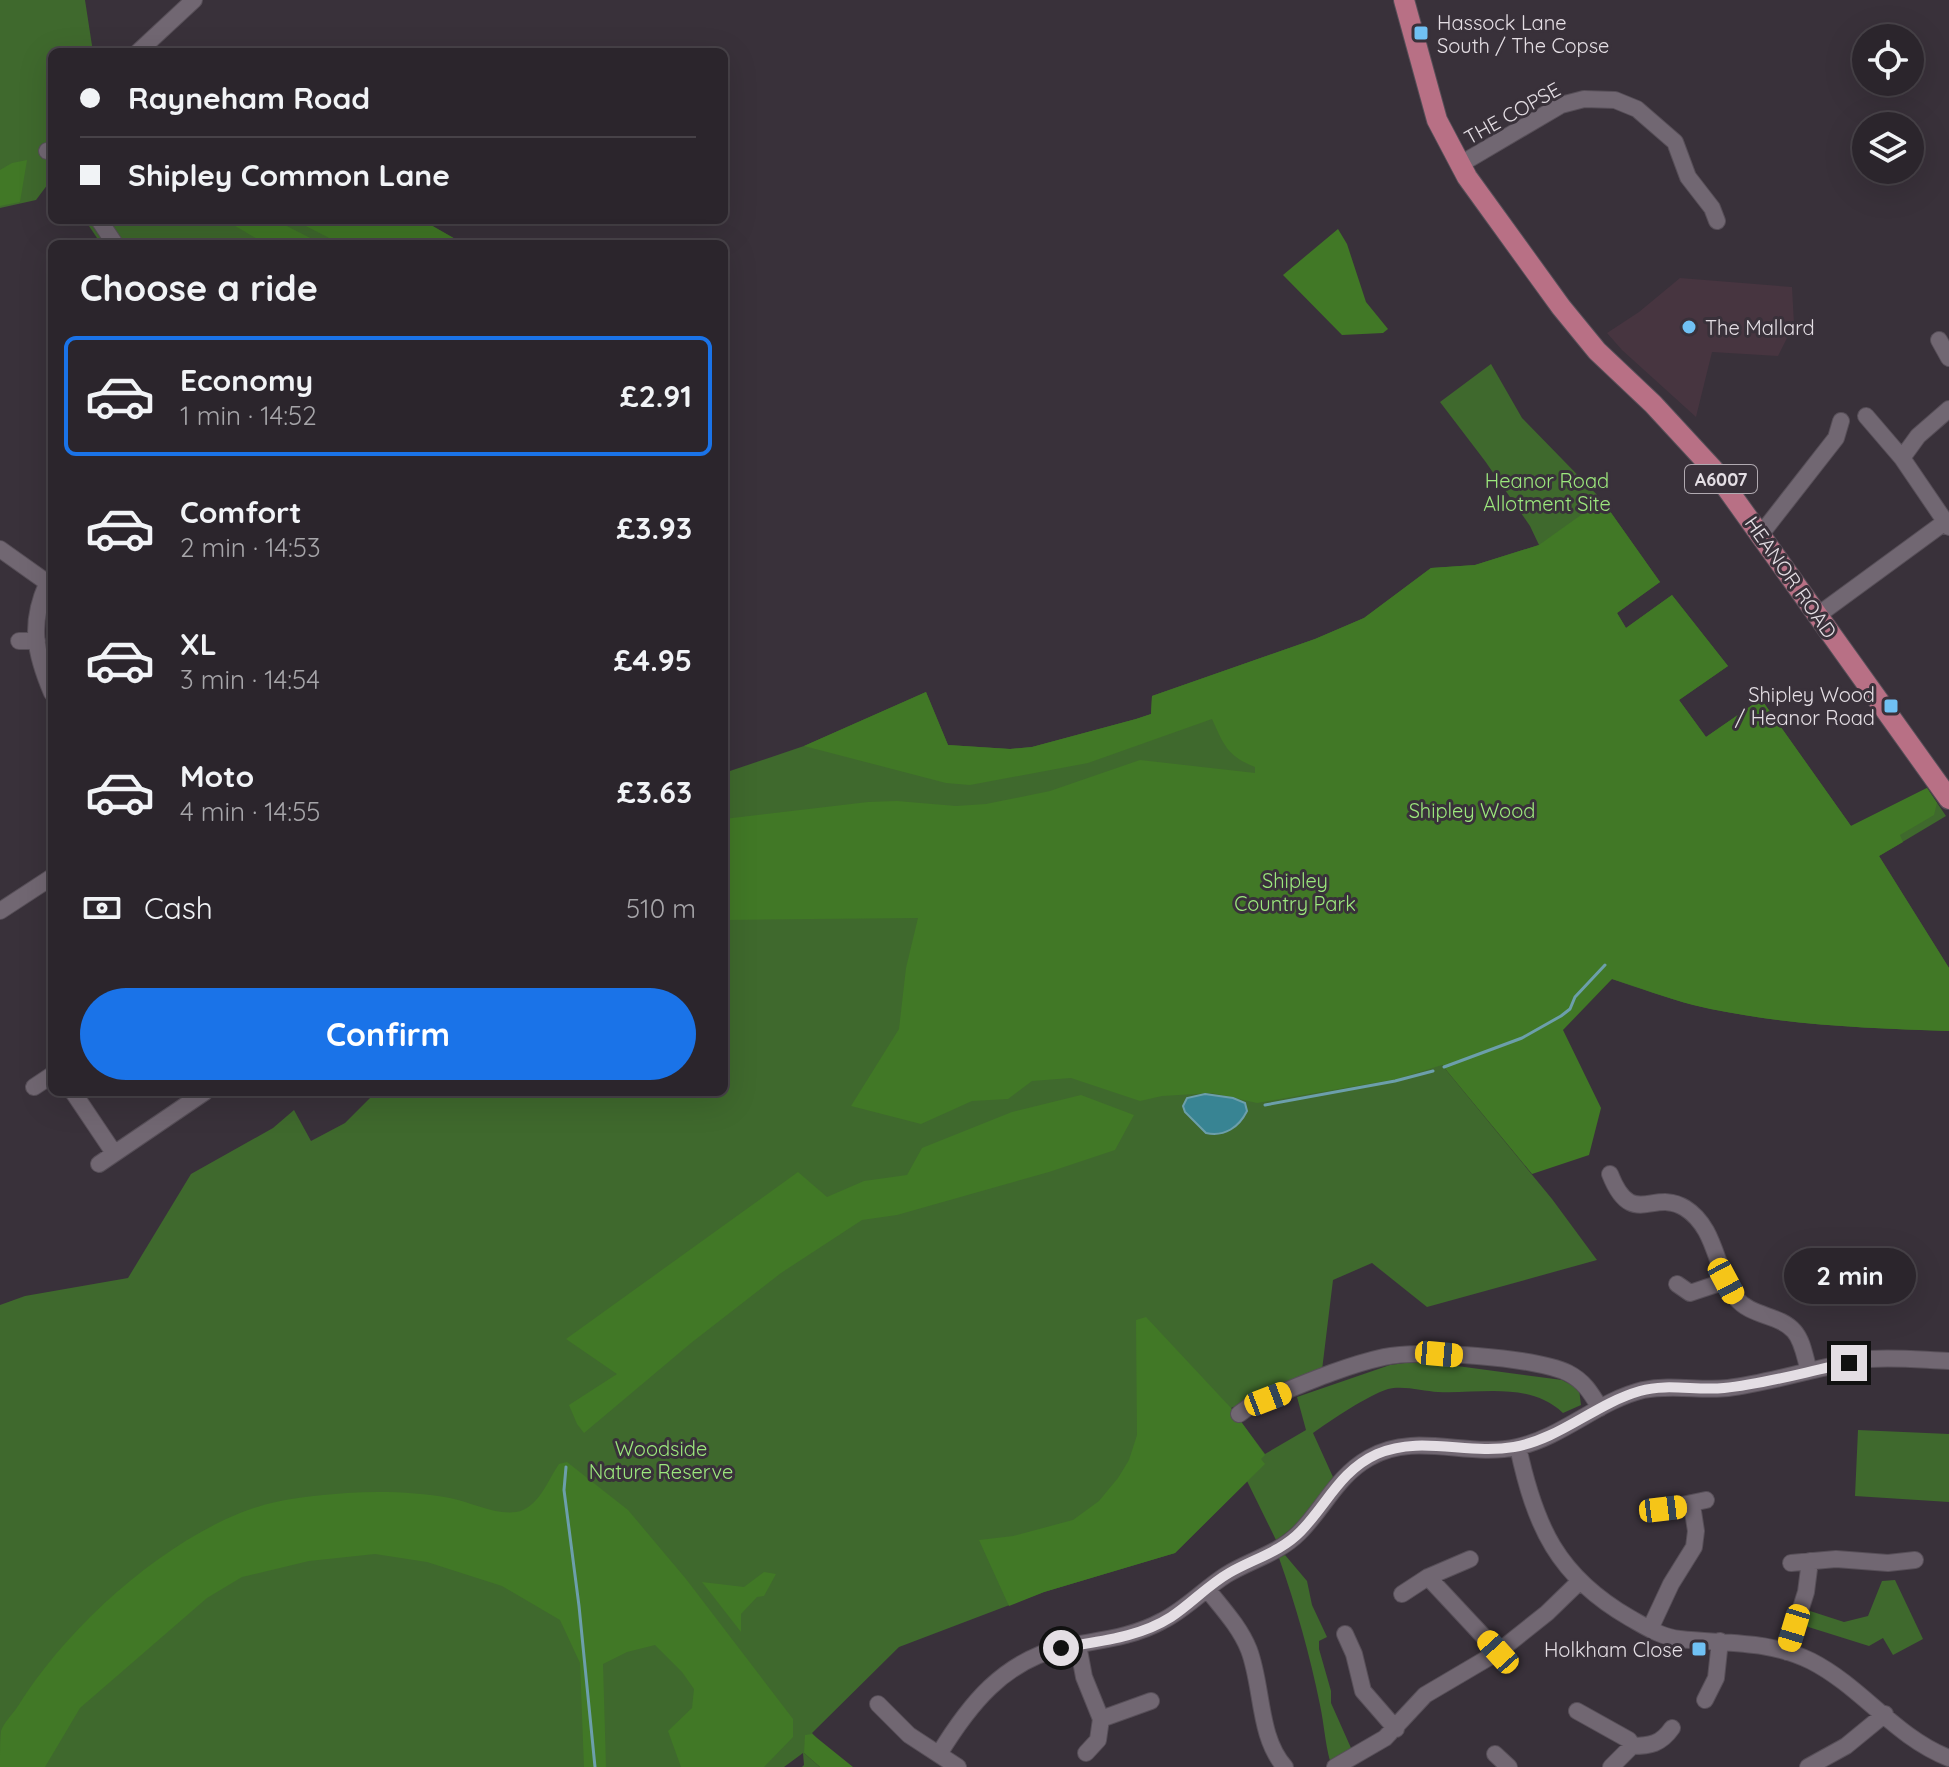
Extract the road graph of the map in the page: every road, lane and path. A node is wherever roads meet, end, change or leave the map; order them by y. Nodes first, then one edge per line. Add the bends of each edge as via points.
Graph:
1 (194, 0) edge
2 (1404, 0) edge
3 (142, 48) edge
4 (1464, 172) junction
5 (1717, 221) dead end
6 (1939, 340) dead end
7 (1949, 358) edge
8 (1949, 409) edge
9 (1866, 416) dead end
10 (1841, 421) dead end
11 (1902, 458) junction
12 (1947, 524) edge
13 (1761, 534) junction
14 (0, 549) edge
15 (48, 584) edge
16 (48, 589) edge
17 (1818, 615) junction
18 (19, 641) dead end
19 (37, 641) junction
20 (48, 683) edge
21 (1949, 799) edge
22 (48, 880) edge
23 (0, 911) edge
24 (48, 1078) edge
25 (34, 1087) dead end
26 (76, 1096) edge
27 (196, 1096) edge
28 (114, 1153) junction
29 (99, 1164) dead end
30 (1610, 1174) dead end
31 (1726, 1281) junction
32 (1677, 1284) dead end
33 (1949, 1361) edge
34 (1809, 1371) junction
35 (1600, 1408) junction
36 (1239, 1414) dead end
37 (1518, 1447) junction
38 (1663, 1509) dead end
39 (1470, 1559) dead end
40 (1915, 1560) dead end
41 (1810, 1561) junction
42 (1791, 1563) dead end
43 (1428, 1577) junction
44 (1580, 1581) junction
45 (1207, 1589) junction
46 (1402, 1594) dead end
47 (1650, 1629) junction
48 (1345, 1634) dead end
49 (1720, 1641) junction
50 (1078, 1645) junction
51 (1498, 1652) junction
52 (1787, 1652) junction
53 (1705, 1700) dead end
54 (1151, 1701) dead end
55 (878, 1704) dead end
56 (1577, 1711) dead end
57 (1885, 1714) junction
58 (1101, 1719) junction
59 (1672, 1728) dead end
60 (1396, 1729) junction
61 (1632, 1746) junction
62 (1086, 1753) dead end
63 (939, 1754) junction
64 (1495, 1754) dead end
65 (1949, 1758) edge
66 (958, 1767) edge
67 (1285, 1767) edge
68 (1335, 1767) edge
69 (1509, 1767) edge
70 (1611, 1767) edge
71 (1808, 1767) edge

1 - 3 street
2 - 4 main road, A6007 via 1437,120
4 - 5 street, THE COPSE via 1561,105 1608,99 1626,104 1667,134 1688,177 1714,197
4 - 13 main road, HEANOR ROAD / A6007 via 1597,351 1687,438
6 - 7 street
8 - 11 street
9 - 11 street
10 - 13 street via 1836,438
11 - 12 street
12 - 17 street
13 - 17 main road, HEANOR ROAD / A6007
14 - 15 street
16 - 19 street via 38,607
17 - 21 main road, HEANOR ROAD / A6007
18 - 19 street
19 - 20 street
22 - 23 street
24 - 25 street
26 - 28 street
27 - 28 street
28 - 29 street
30 - 31 street via 1615,1200 1669,1204 1693,1215 1715,1248
31 - 32 street via 1690,1293
31 - 34 street via 1746,1308 1794,1331
33 - 34 street via 1872,1359
34 - 35 street via 1723,1388 1644,1390
35 - 36 street via 1584,1383 1564,1371 1491,1358 1422,1354 1380,1358
35 - 37 street
37 - 44 street via 1540,1526
37 - 45 street via 1479,1451 1419,1444 1378,1453 1345,1475 1287,1543
38 - 47 street via 1699,1502 1694,1547
39 - 43 street
40 - 41 street via 1888,1571 1850,1559
41 - 42 street
41 - 52 street
43 - 46 street
43 - 51 street
44 - 47 street
44 - 51 street
45 - 50 street via 1147,1629
45 - 67 street via 1250,1651 1272,1747
47 - 49 street via 1672,1638
48 - 60 street via 1363,1691
49 - 52 street
49 - 53 street via 1716,1678
50 - 58 street
50 - 63 street via 1037,1657 1001,1677 966,1711
51 - 60 street via 1425,1695
52 - 57 street via 1824,1668
54 - 58 street
55 - 63 street via 901,1717 909,1735
56 - 61 street
57 - 65 street via 1917,1743
57 - 71 street via 1846,1746
58 - 62 street via 1098,1740
59 - 61 street via 1658,1743
60 - 68 street
61 - 70 street
63 - 66 street
64 - 69 street

